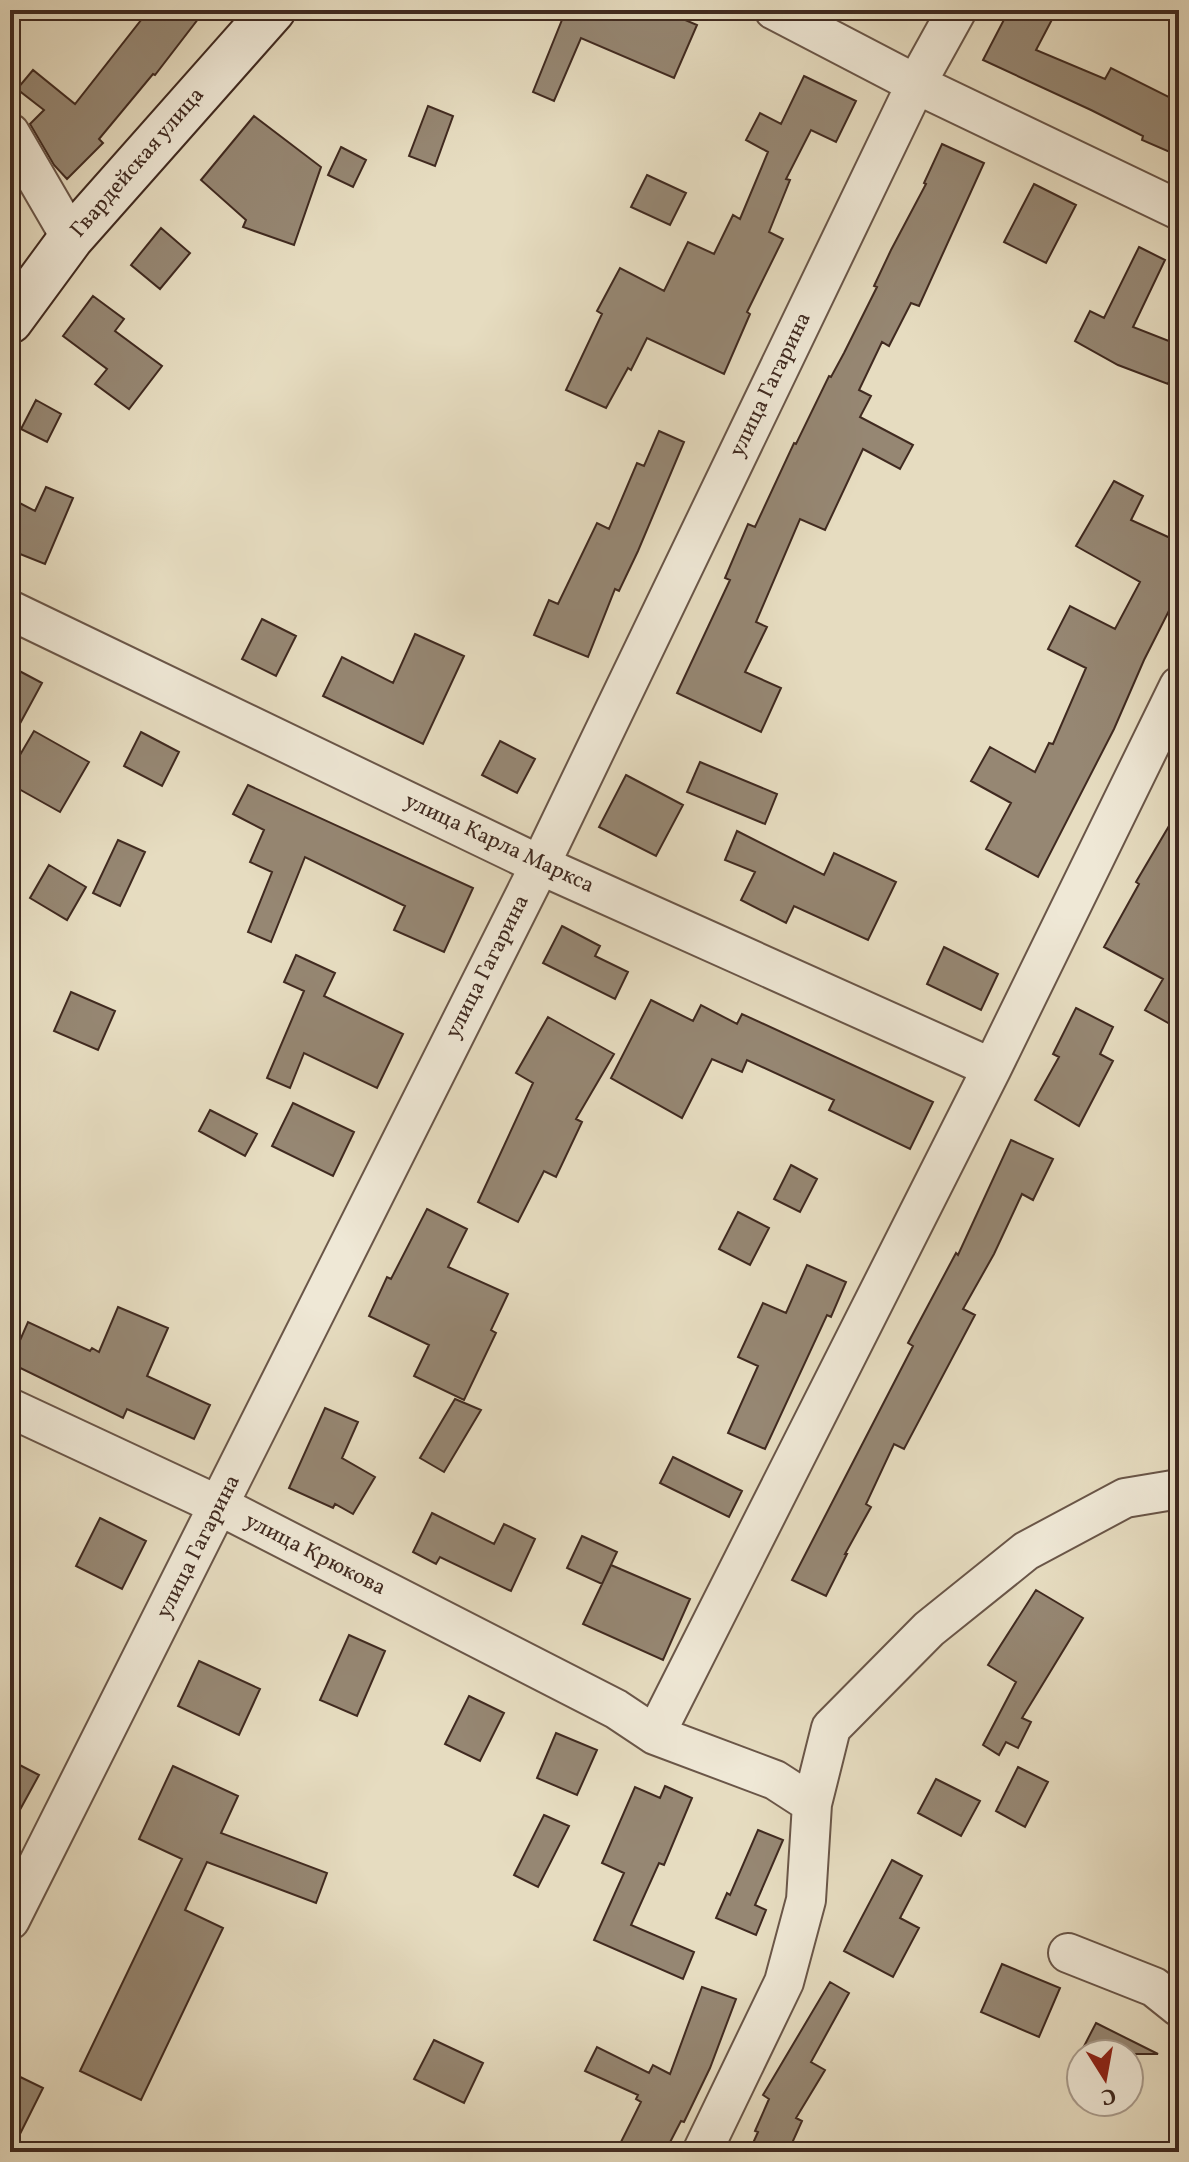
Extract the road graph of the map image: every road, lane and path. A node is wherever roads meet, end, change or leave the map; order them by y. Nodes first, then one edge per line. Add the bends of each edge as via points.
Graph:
1 (273, 10) edge
2 (774, 10) edge
3 (957, 10) edge
4 (916, 84) junction
5 (10, 133) edge
6 (1179, 210) edge
7 (71, 238) junction
8 (10, 321) edge
9 (10, 610) edge
10 (1179, 686) edge
11 (540, 865) junction
12 (992, 1068) junction
13 (10, 1408) edge
14 (1179, 1489) edge
15 (220, 1506) junction
16 (655, 1735) junction
17 (812, 1804) junction
18 (10, 1920) edge
19 (1068, 1953) dead end
20 (1179, 2007) edge
21 (702, 2152) edge

1 - 7 street, Гвардейская улица
2 - 4 street
3 - 4 street, улица Гагарина
4 - 6 street
4 - 11 street, улица Гагарина
5 - 7 street
7 - 8 street, Гвардейская улица
9 - 11 street, улица Карла Маркса
10 - 12 street
11 - 12 street, улица Карла Маркса
11 - 15 street, улица Гагарина
12 - 16 street
13 - 15 street, улица Крюкова
14 - 17 street via 1125,1498 1026,1551 929,1629 831,1728
15 - 16 street, улица Крюкова via 616,1709
15 - 18 street, улица Гагарина
16 - 17 street, улица Крюкова via 775,1780
17 - 21 street via 806,1900 784,1982
19 - 20 street via 1154,1987

